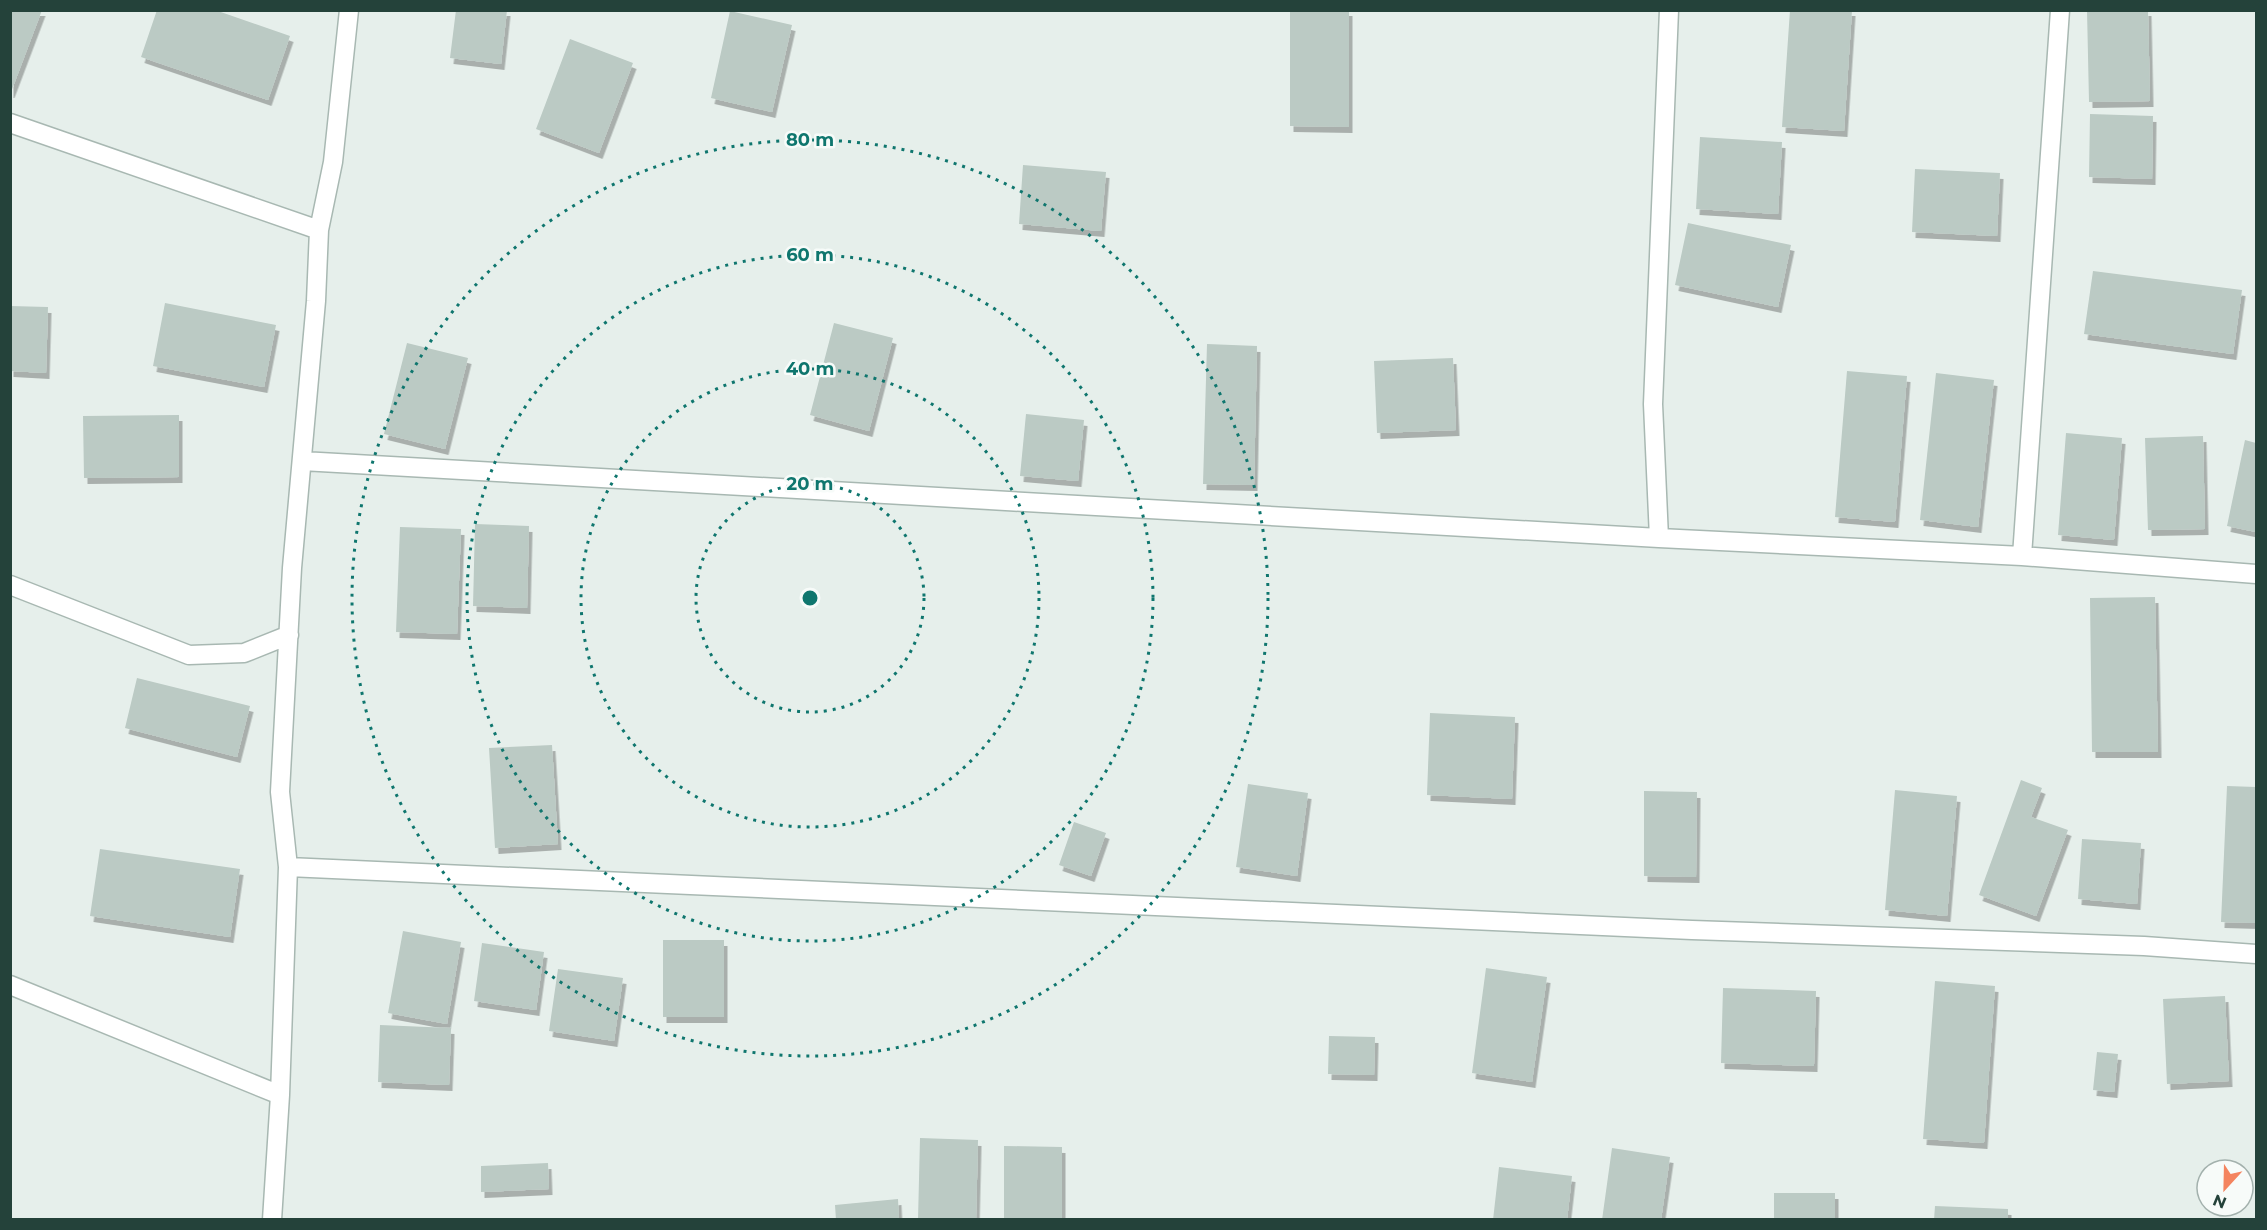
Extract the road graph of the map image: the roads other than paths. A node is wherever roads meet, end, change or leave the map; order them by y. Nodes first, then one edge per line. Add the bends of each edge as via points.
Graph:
1 (349, 10) edge
2 (1669, 10) edge
3 (2060, 10) edge
4 (10, 123) edge
5 (319, 230) junction
6 (302, 461) junction
7 (1659, 538) junction
8 (2022, 556) junction
9 (2256, 574) edge
10 (10, 585) edge
11 (289, 635) junction
12 (288, 867) junction
13 (2256, 954) edge
14 (10, 985) edge
15 (280, 1095) junction
16 (272, 1220) edge

1 - 5 street via 333,162
2 - 7 street via 1653,404
3 - 8 street
4 - 5 street
5 - 6 street
6 - 7 street
6 - 11 street
7 - 8 street
8 - 9 street
10 - 11 street via 189,654 244,653
11 - 12 street via 280,792
12 - 13 street via 1681,930 2144,946
12 - 15 street
14 - 15 street
15 - 16 street

